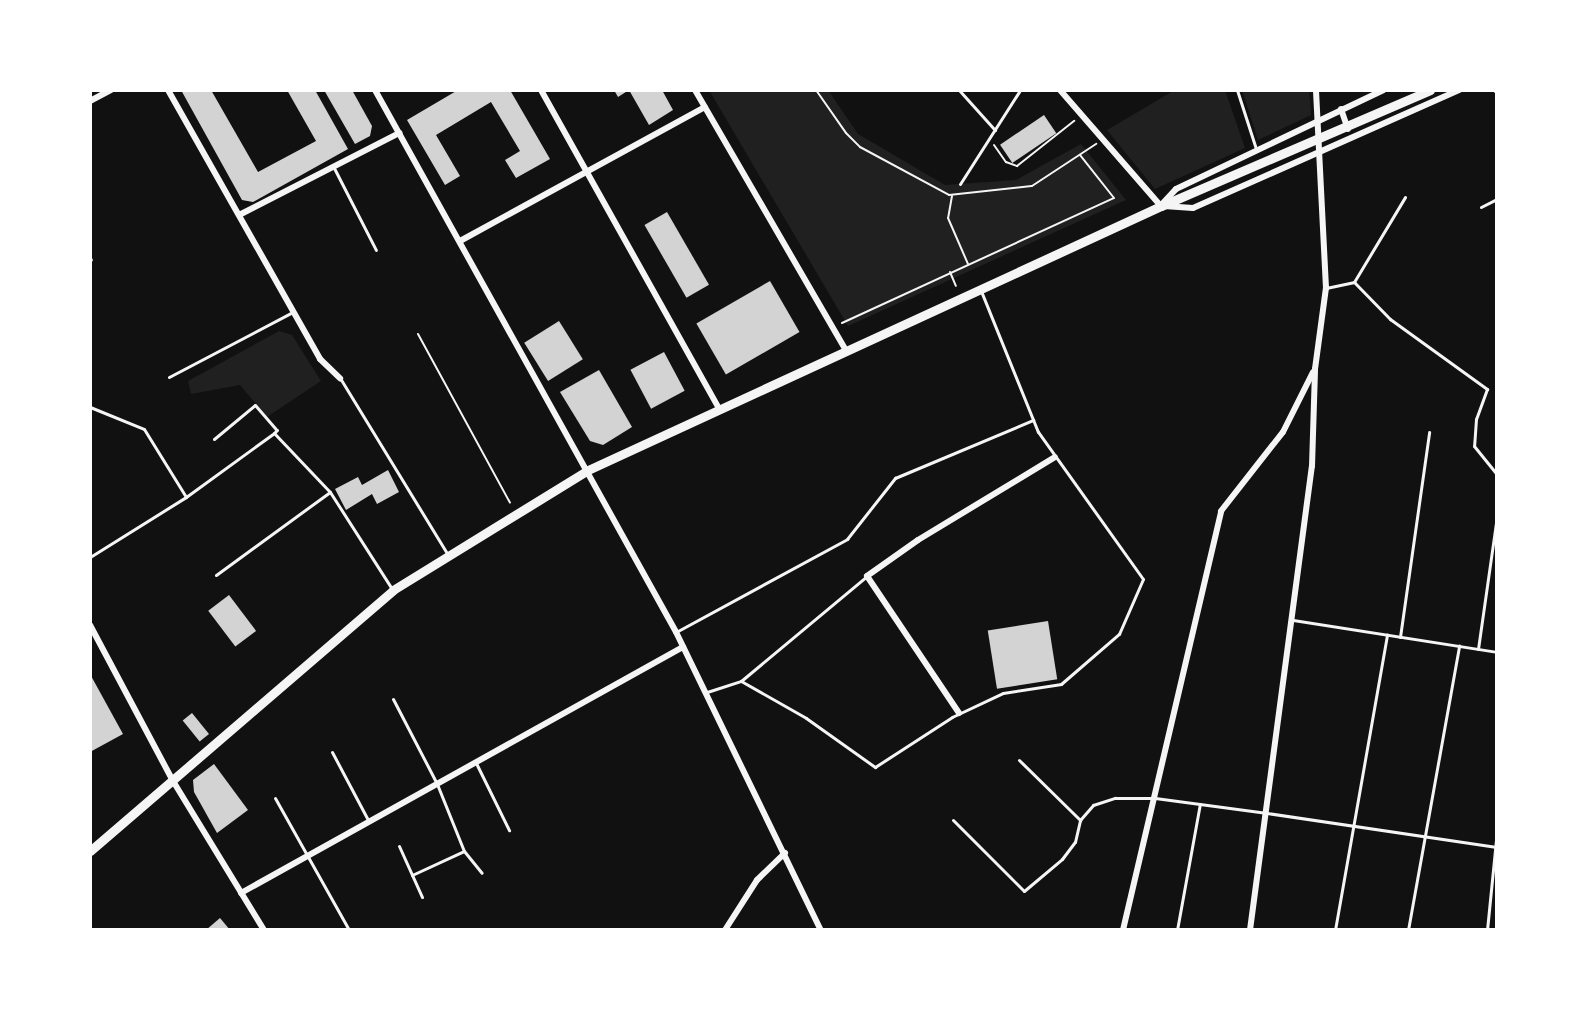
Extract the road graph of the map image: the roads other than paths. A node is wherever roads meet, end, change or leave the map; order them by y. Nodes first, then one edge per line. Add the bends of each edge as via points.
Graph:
1 (111, 90) edge
2 (168, 90) edge
3 (375, 90) edge
4 (541, 90) edge
5 (695, 90) edge
6 (959, 90) edge
7 (1020, 90) edge
8 (1060, 90) edge
9 (1237, 90) edge
10 (1316, 90) edge
11 (1384, 90) edge
12 (1430, 90) edge
13 (1459, 90) edge
14 (90, 101) edge
15 (705, 107) junction
16 (1341, 110) junction
17 (1318, 120) junction
18 (995, 130) junction
19 (399, 133) junction
20 (1350, 136) junction
21 (1256, 149) junction
22 (1320, 150) junction
23 (333, 167) junction
24 (589, 173) junction
25 (960, 184) road end
26 (1405, 197) dead end
27 (1497, 199) edge
28 (1161, 206) junction
29 (1481, 207) dead end
30 (241, 214) junction
31 (460, 242) junction
32 (376, 250) dead end
33 (1354, 282) junction
34 (1326, 288) junction
35 (981, 289) junction
36 (294, 311) junction
37 (846, 351) junction
38 (1315, 369) junction
39 (169, 376) dead end
40 (340, 378) joint
41 (90, 407) edge
42 (720, 410) junction
43 (1033, 420) junction
44 (1429, 432) dead end
45 (274, 433) junction
46 (214, 439) dead end
47 (1055, 457) junction
48 (588, 470) junction
49 (1497, 474) edge
50 (330, 492) junction
51 (186, 497) junction
52 (1497, 516) edge
53 (449, 555) junction
54 (90, 557) edge
55 (216, 575) dead end
56 (867, 576) junction
57 (393, 590) junction
58 (1293, 620) junction
59 (90, 625) edge
60 (676, 632) junction
61 (1387, 635) junction
62 (1400, 637) junction
63 (1459, 646) junction
64 (683, 647) junction
65 (1478, 649) junction
66 (1497, 652) edge
67 (741, 681) junction
68 (705, 692) junction
69 (393, 699) dead end
70 (959, 714) junction
71 (332, 752) dead end
72 (1019, 760) dead end
73 (476, 763) junction
74 (173, 781) junction
75 (437, 784) junction
76 (275, 798) dead end
77 (1155, 798) junction
78 (1200, 804) junction
79 (1267, 813) junction
80 (368, 820) junction
81 (953, 820) dead end
82 (1080, 820) junction
83 (1353, 826) junction
84 (1497, 829) edge
85 (509, 830) dead end
86 (1424, 836) junction
87 (399, 846) dead end
88 (1496, 847) edge
89 (90, 851) edge
90 (464, 851) junction
91 (785, 853) junction
92 (308, 855) junction
93 (482, 873) dead end
94 (412, 875) junction
95 (241, 893) junction
96 (422, 897) dead end
97 (264, 930) edge
98 (349, 930) edge
99 (725, 930) edge
100 (821, 930) edge
101 (1123, 930) edge
102 (1177, 930) edge
103 (1250, 930) edge
104 (1335, 930) edge
105 (1408, 930) edge
106 (1487, 930) edge

1 - 14 street
2 - 30 street
3 - 19 street
4 - 24 street
5 - 15 street
6 - 18 lane
7 - 18 lane
8 - 28 street
9 - 21 lane
10 - 17 street
11 - 16 street
12 - 28 main road
13 - 20 street
15 - 24 street
15 - 37 street
16 - 17 street
16 - 20 street
17 - 21 street
17 - 22 street
18 - 25 lane
19 - 23 street
19 - 31 street
20 - 22 street
21 - 28 street via 1176,189
22 - 28 street via 1193,208
22 - 34 street
23 - 30 street
23 - 32 lane
24 - 31 street
24 - 42 street
26 - 33 lane
27 - 29 lane
28 - 35 main road
30 - 36 street
31 - 48 street
33 - 34 lane
33 - 49 lane via 1390,319 1486,389 1476,419 1474,446
34 - 38 street
35 - 37 main road
35 - 43 lane
36 - 39 lane
36 - 40 street via 320,359
37 - 42 main road
38 - 58 street via 1312,466
38 - 77 street via 1283,432 1221,511
40 - 53 lane
41 - 51 lane via 144,429
42 - 48 main road
43 - 47 lane
43 - 60 lane via 895,478 847,539
44 - 62 lane
45 - 46 lane via 277,430 255,405
45 - 50 lane
45 - 51 lane
47 - 56 street via 918,540
47 - 70 lane via 1143,579 1119,634 1061,684 1003,693
48 - 53 main road
48 - 60 street
50 - 55 lane
50 - 57 lane
51 - 54 lane
52 - 65 lane
53 - 57 main road
56 - 67 lane
56 - 70 street
57 - 74 main road
58 - 61 lane
58 - 79 street
59 - 74 street
60 - 64 street
61 - 62 lane
61 - 83 lane
62 - 63 lane
63 - 65 lane
63 - 86 lane
64 - 68 street
64 - 73 street
65 - 66 lane
67 - 68 lane
67 - 70 lane via 806,718 874,767
68 - 91 street
69 - 75 lane
71 - 80 lane
72 - 82 lane
73 - 75 street
73 - 85 lane
74 - 89 main road
74 - 95 street
75 - 80 street
75 - 90 lane
76 - 92 lane
77 - 78 lane
77 - 82 lane via 1115,798 1093,804
77 - 101 street
78 - 79 lane
78 - 102 lane
79 - 83 lane
79 - 103 street
80 - 92 street
81 - 82 lane via 1024,891 1062,859 1075,842
83 - 86 lane
83 - 104 lane
84 - 88 lane
86 - 88 lane
86 - 105 lane
87 - 94 lane
88 - 106 lane
90 - 93 lane
90 - 94 lane
91 - 99 street via 757,880
91 - 100 street
92 - 95 street
92 - 98 lane
94 - 96 lane
95 - 97 street

